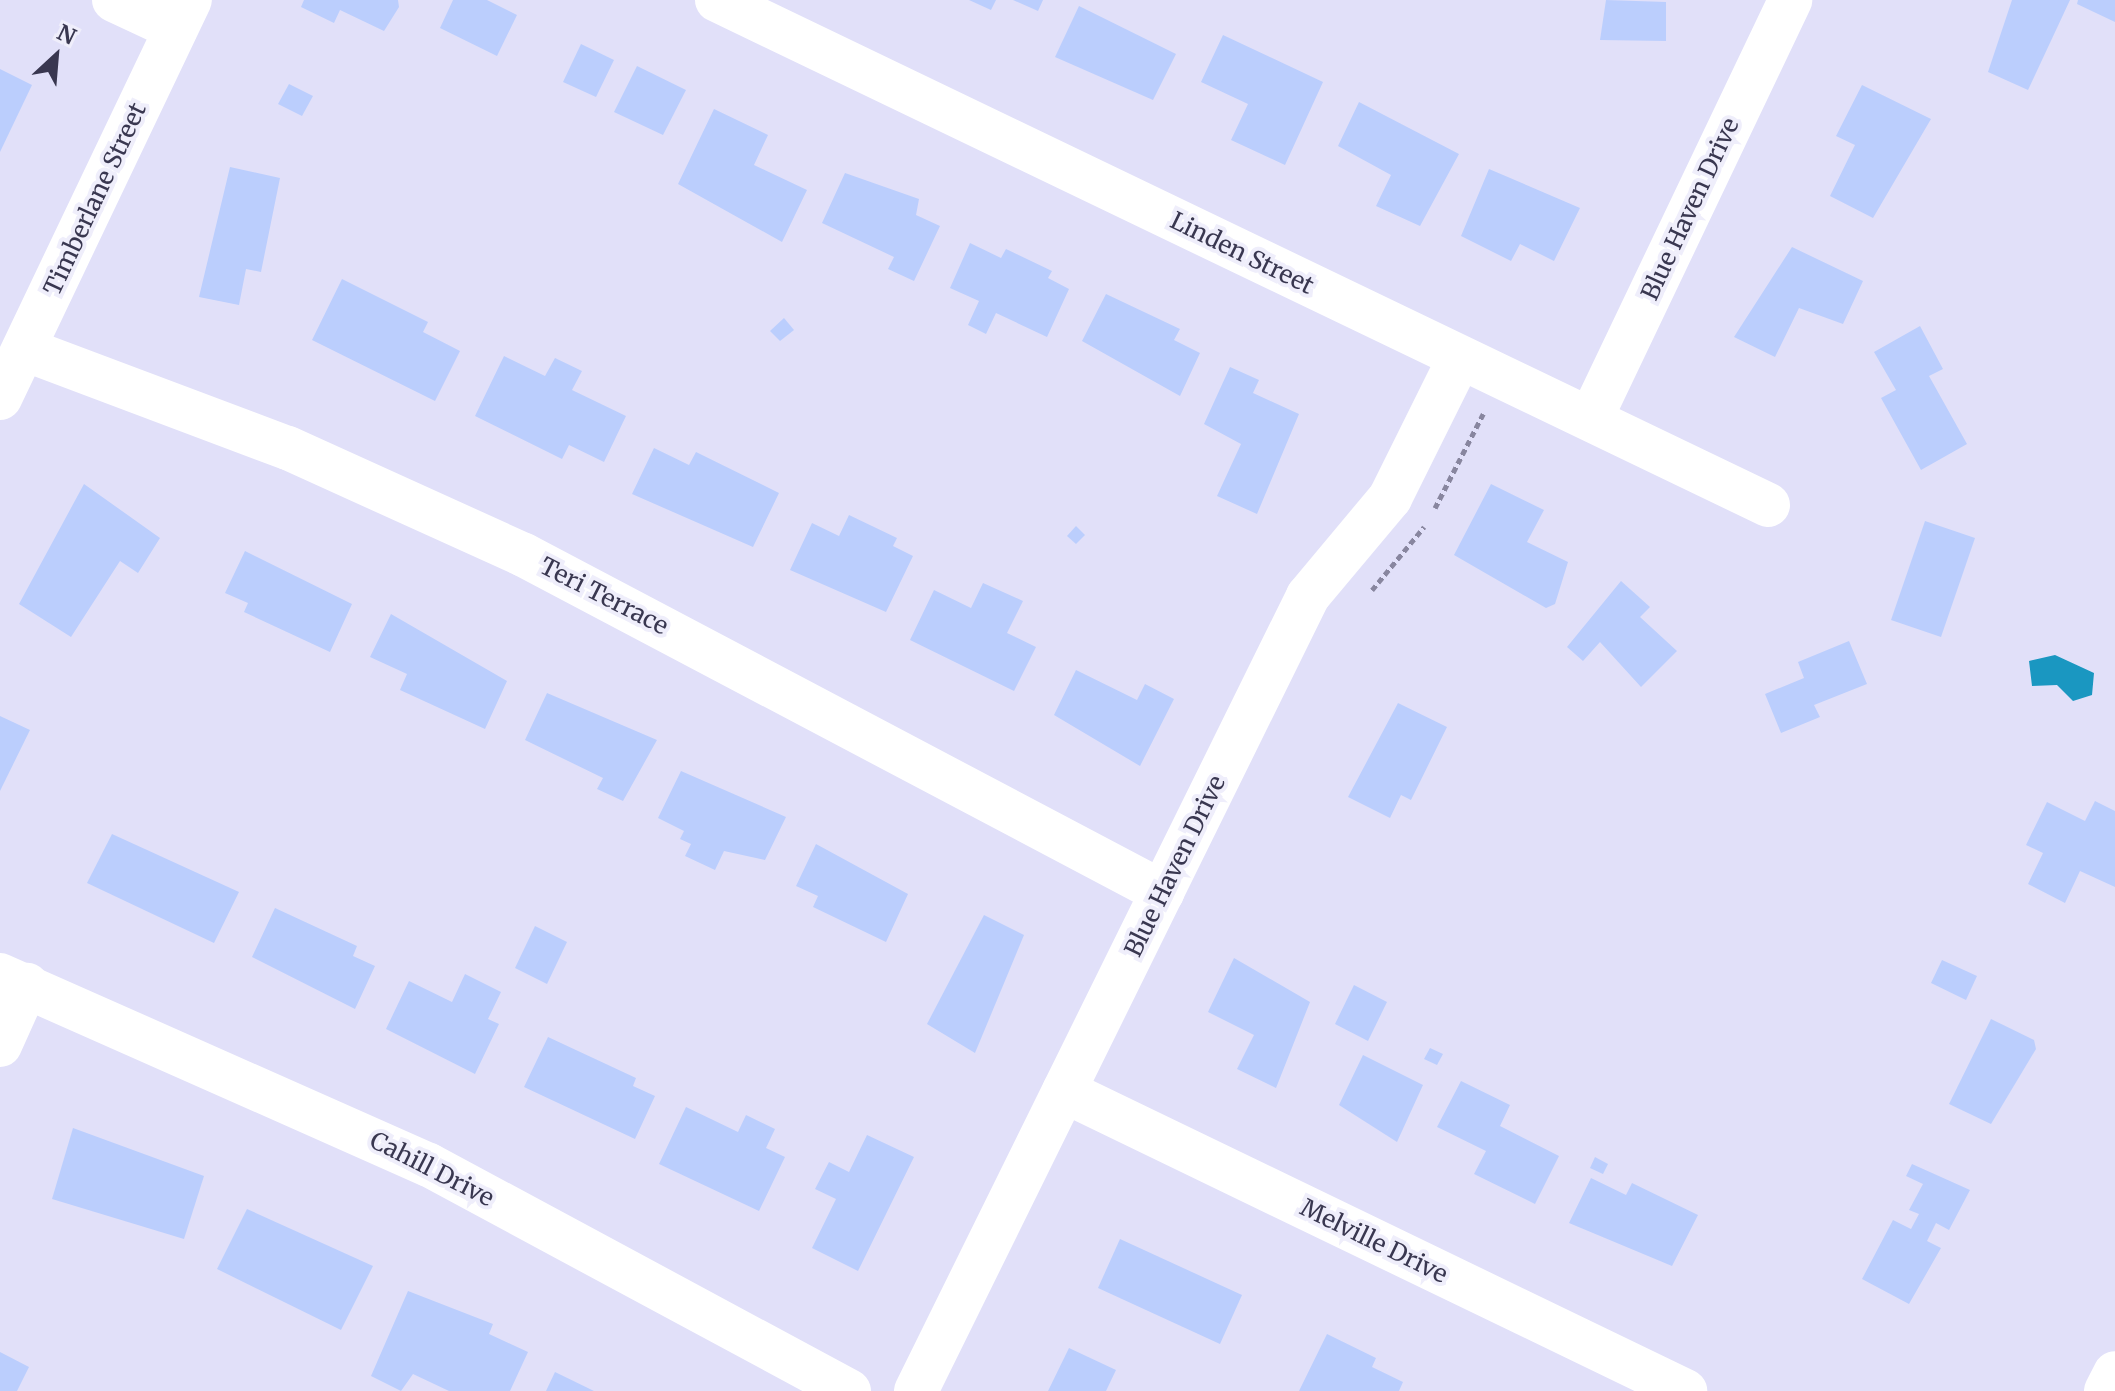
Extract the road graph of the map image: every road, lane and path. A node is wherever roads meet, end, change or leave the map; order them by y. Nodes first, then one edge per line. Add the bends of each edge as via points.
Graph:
1 (114, 0) edge
2 (717, 0) edge
3 (1790, 0) edge
4 (183, 15) edge
5 (24, 349) junction
6 (1460, 357) junction
7 (1524, 387) junction
8 (0, 398) edge
9 (1591, 418) junction
10 (1768, 505) dead end
11 (1364, 596) dead end
12 (1162, 892) junction
13 (13, 980) edge
14 (0, 1045) edge
15 (1064, 1091) junction
16 (2115, 1373) edge
17 (849, 1391) edge
18 (916, 1391) edge
19 (1685, 1391) edge
20 (2106, 1391) edge

1 - 4 street
2 - 6 street, Linden Street
3 - 9 street, Blue Haven Drive
4 - 5 street, Timberlane Street
5 - 8 street, Timberlane Street
5 - 12 street, Teri Terrace via 288,448 524,555
6 - 7 street, Linden Street
6 - 12 street, Blue Haven Drive via 1390,498 1308,596
7 - 9 street, Linden Street
7 - 11 path via 1488,404 1409,552
9 - 10 street, Linden Street
12 - 15 street, Blue Haven Drive
13 - 14 street
13 - 17 street, Cahill Drive via 429,1165
15 - 18 street, Blue Haven Drive
15 - 19 street, Melville Drive
16 - 20 street

